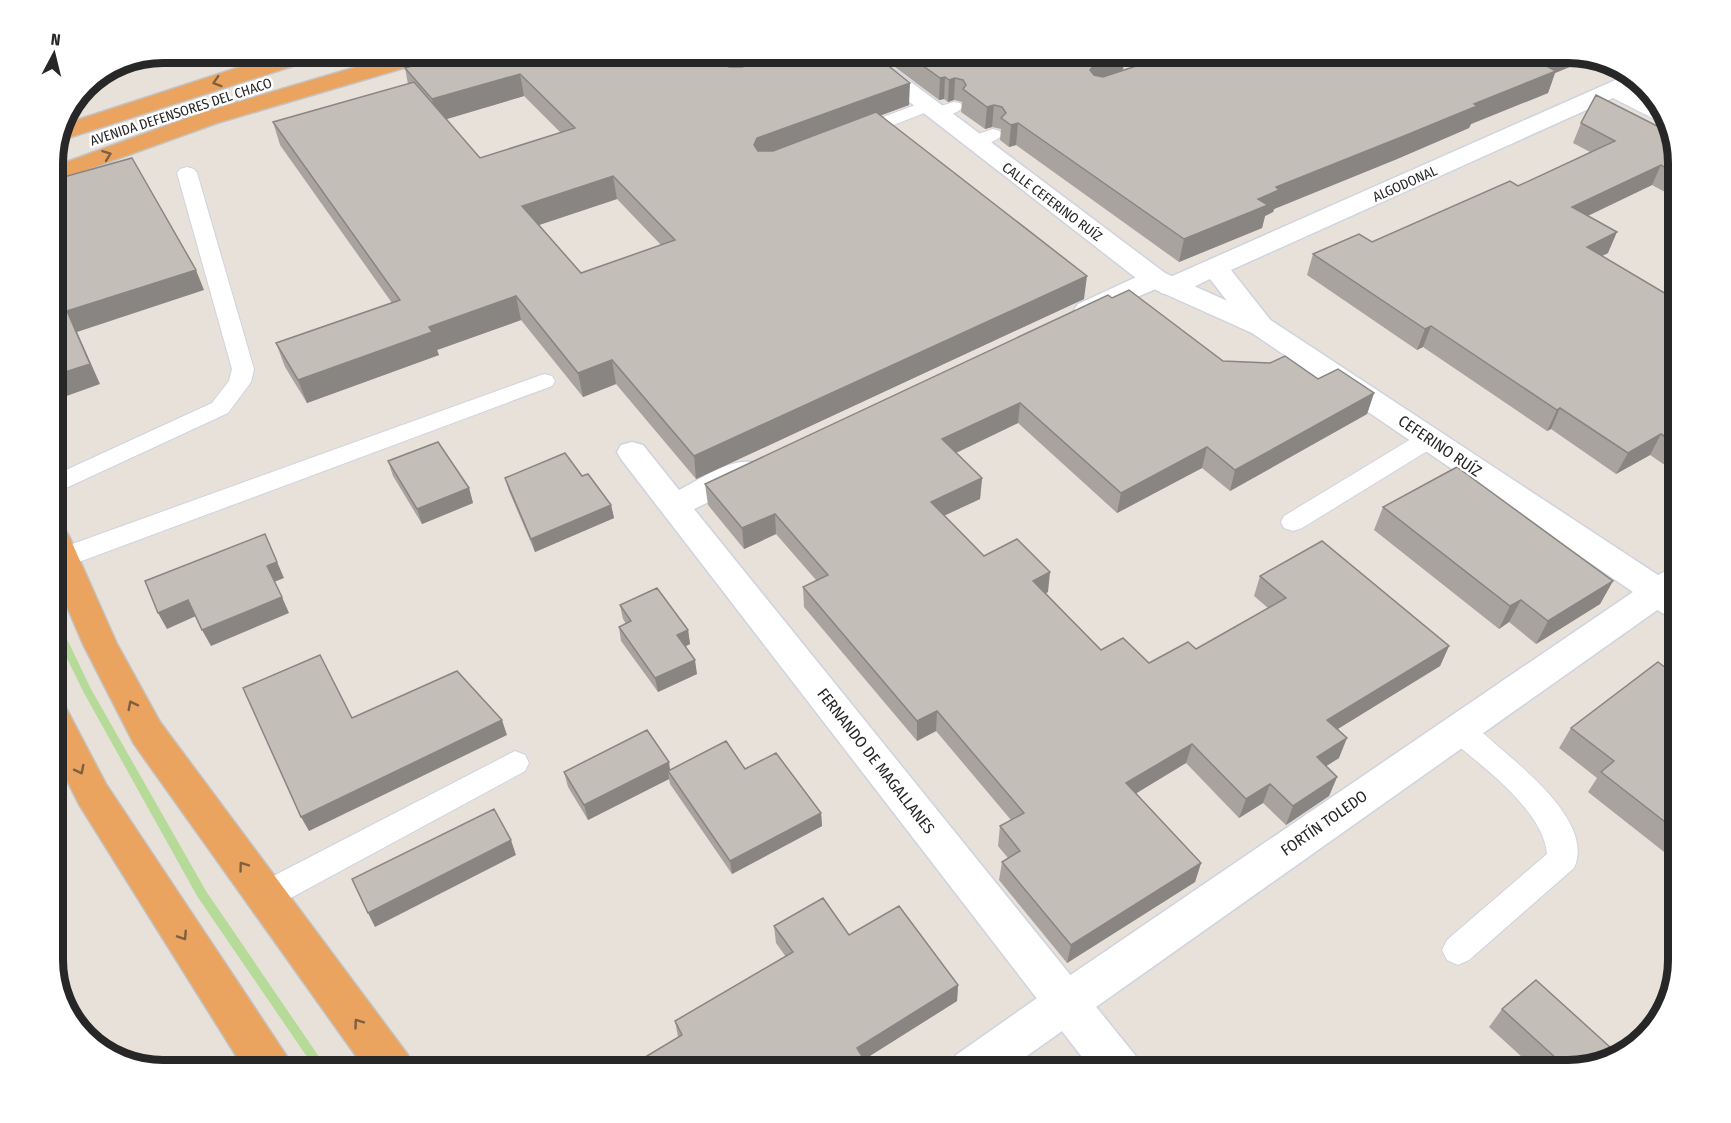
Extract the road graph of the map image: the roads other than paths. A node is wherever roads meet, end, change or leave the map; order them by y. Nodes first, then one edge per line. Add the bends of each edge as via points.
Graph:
1 (220, 63) edge
2 (274, 63) edge
3 (339, 63) edge
4 (396, 63) edge
5 (872, 63) edge
6 (1628, 83) edge
7 (1614, 90) junction
8 (79, 109) edge
9 (939, 109) junction
10 (1652, 109) edge
11 (69, 130) edge
12 (837, 141) edge
13 (63, 166) edge
14 (63, 167) edge
15 (187, 173) dead end
16 (1216, 269) junction
17 (1163, 283) junction
18 (1059, 324) edge
19 (1262, 327) junction
20 (544, 381) dead end
21 (1429, 439) junction
22 (632, 452) dead end
23 (770, 460) edge
24 (63, 481) edge
25 (674, 505) junction
26 (1293, 522) dead end
27 (63, 545) edge
28 (63, 561) edge
29 (1668, 590) edge
30 (1668, 596) edge
31 (1459, 730) junction
32 (63, 737) edge
33 (515, 763) dead end
34 (265, 896) junction
35 (1458, 950) dead end
36 (1065, 1003) junction
37 (263, 1060) edge
38 (384, 1060) edge
39 (987, 1060) edge
40 (1110, 1060) edge

1 - 8 highway
2 -> 11 highway, AVENIDA DEFENSORES DEL CHACO
3 - 13 highway, AVENIDA DEFENSORES DEL CHACO via 290,76
14 -> 4 highway via 209,118
5 - 9 street, CALLE CEFERINO RUÍZ
6 - 7 street, ALGODONAL
7 - 10 street
7 - 16 street, ALGODONAL
9 - 12 lane
9 - 17 street, CALLE CEFERINO RUÍZ via 983,138
15 - 24 lane via 243,369 240,382 220,408
16 - 17 street, ALGODONAL
16 - 19 street, CEFERINO RUÍZ
17 - 18 street, ALGODONAL
17 - 19 street, CALLE CEFERINO RUÍZ
19 - 21 street, CEFERINO RUÍZ
20 - 27 lane
21 - 26 lane
21 - 29 street, CEFERINO RUÍZ
22 - 25 street, FERNANDO DE MAGALLANES
23 - 25 street
25 - 36 street, FERNANDO DE MAGALLANES
34 -> 28 highway via 147,733 100,644
30 - 31 street, FORTÍN TOLEDO
31 - 35 lane via 1523,786 1548,816 1560,836 1563,860
31 - 36 street, FORTÍN TOLEDO
32 -> 37 highway via 93,795
33 - 34 lane
38 -> 34 highway
36 - 39 street, FORTÍN TOLEDO
36 - 40 street, FERNANDO DE MAGALLANES

